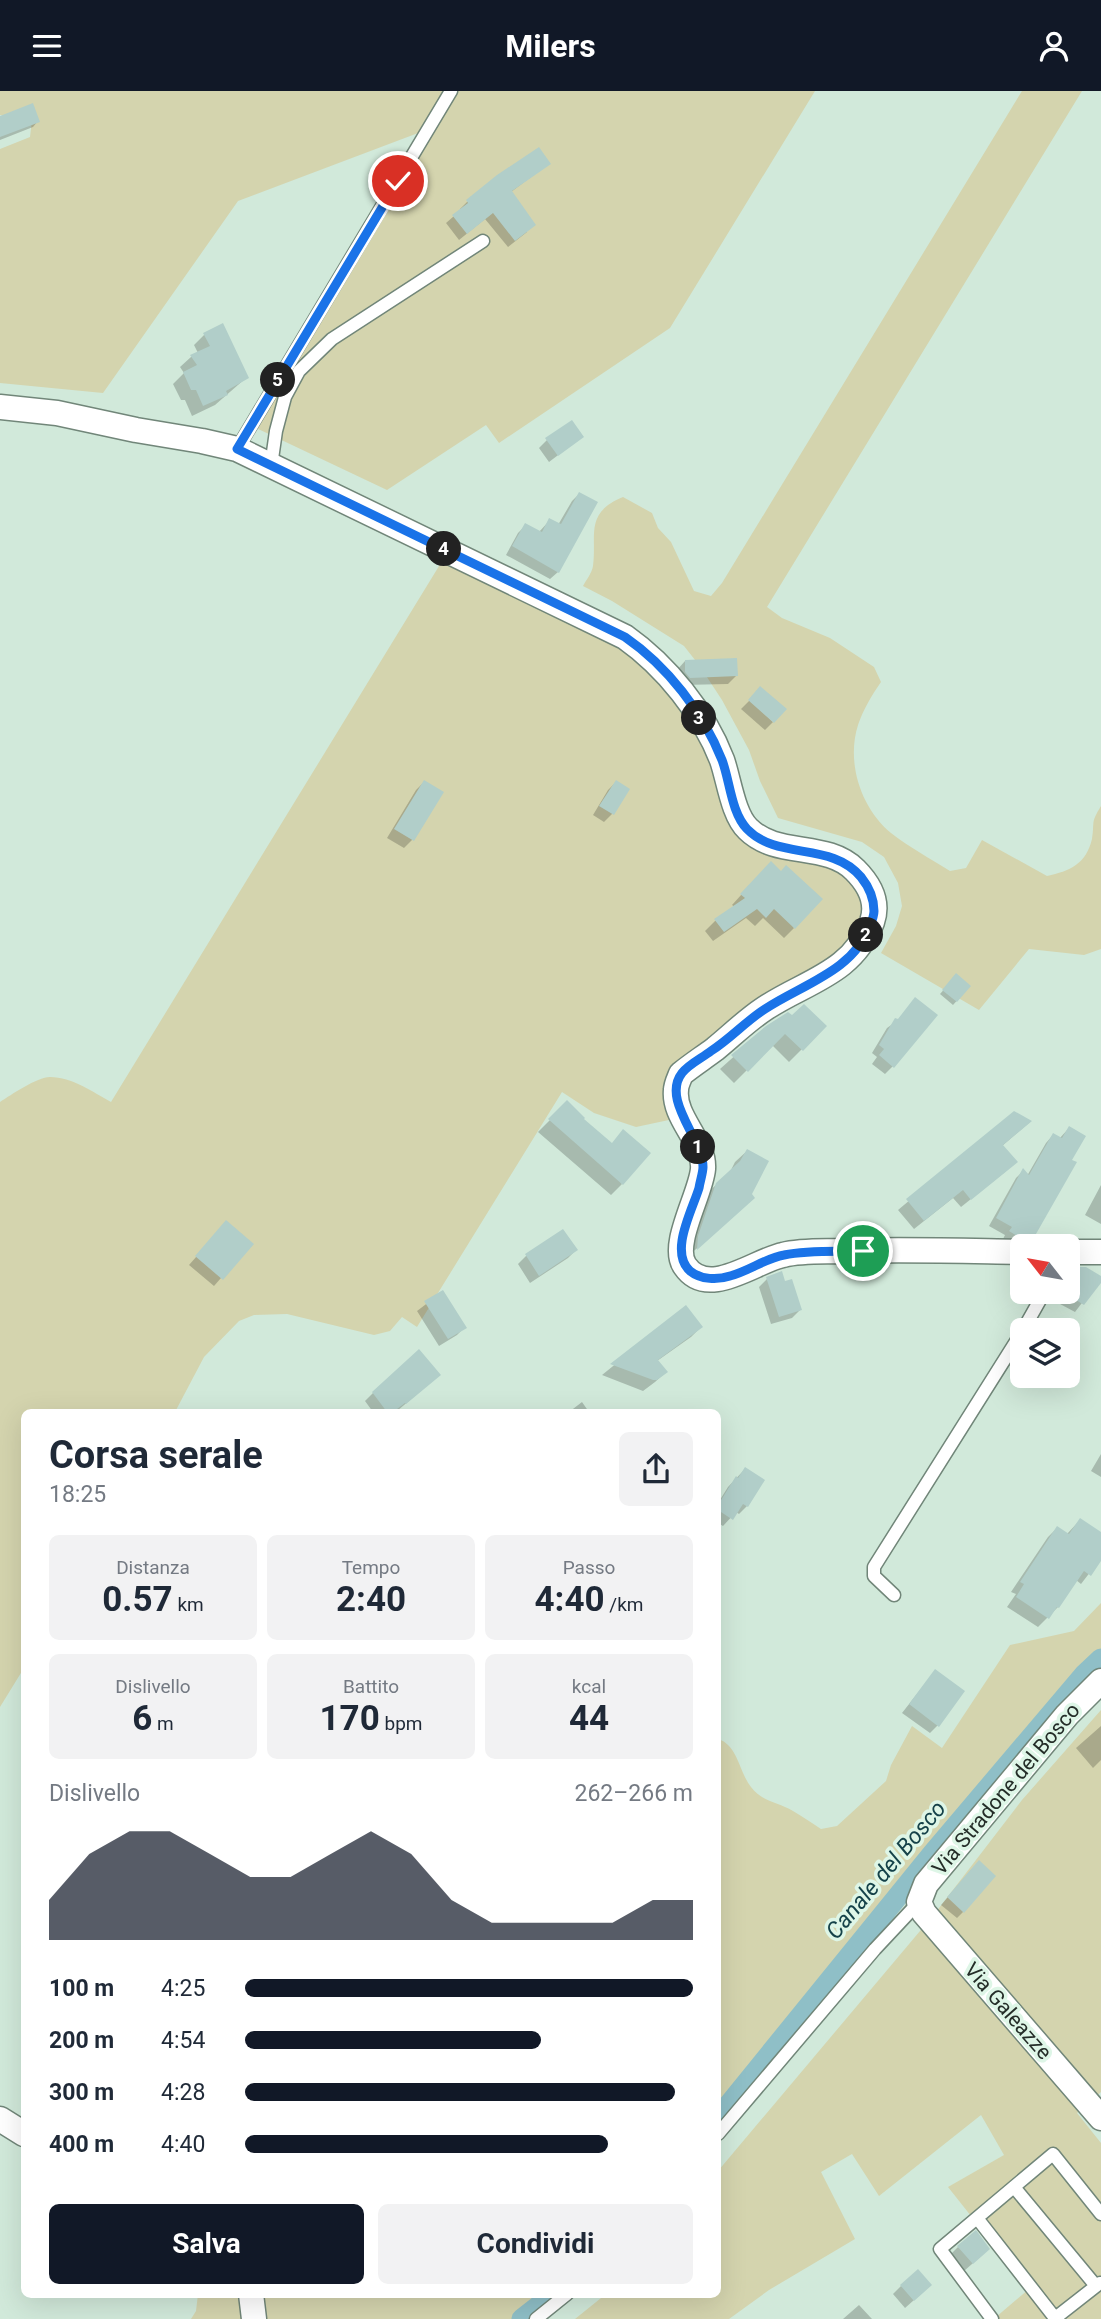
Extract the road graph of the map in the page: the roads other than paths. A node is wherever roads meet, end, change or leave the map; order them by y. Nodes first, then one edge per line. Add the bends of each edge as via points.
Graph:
1 (452, 91) edge
2 (483, 241) dead end
3 (0, 407) edge
4 (237, 449) junction
5 (271, 466) junction
6 (1010, 1252) edge
7 (1080, 1252) edge
8 (1101, 1252) edge
9 (1010, 1352) edge
10 (894, 1595) dead end
11 (1101, 1681) edge
12 (919, 1902) junction
13 (1101, 2118) edge
14 (0, 2119) edge
15 (721, 2130) edge
16 (21, 2131) edge
17 (1014, 2187) junction
18 (1101, 2214) edge
19 (977, 2218) junction
20 (1098, 2284) edge
21 (251, 2298) edge
22 (562, 2298) edge
23 (1054, 2318) edge
24 (254, 2319) edge
25 (536, 2319) edge
26 (992, 2319) edge

1 - 4 lane
2 - 5 lane via 332,339 299,371 285,397
3 - 4 street via 57,413
4 - 5 street
5 - 6 street via 625,637 645,651 675,682 712,737 746,828 775,846 818,852 845,863 873,897 874,914 867,933 859,949 842,965 763,1010 681,1075 678,1104 704,1168 680,1253 684,1266 696,1276 710,1279 792,1254
7 - 8 street
9 - 10 lane via 874,1567 874,1576
11 - 12 street, Via Stradone del Bosco via 940,1866
12 - 13 street, Via Galeazze
12 - 15 lane
14 - 16 street
17 - 18 lane via 1053,2154
17 - 19 lane
17 - 20 lane
19 - 23 lane
19 - 26 lane via 940,2249
20 - 23 lane
21 - 24 street
22 - 25 lane

